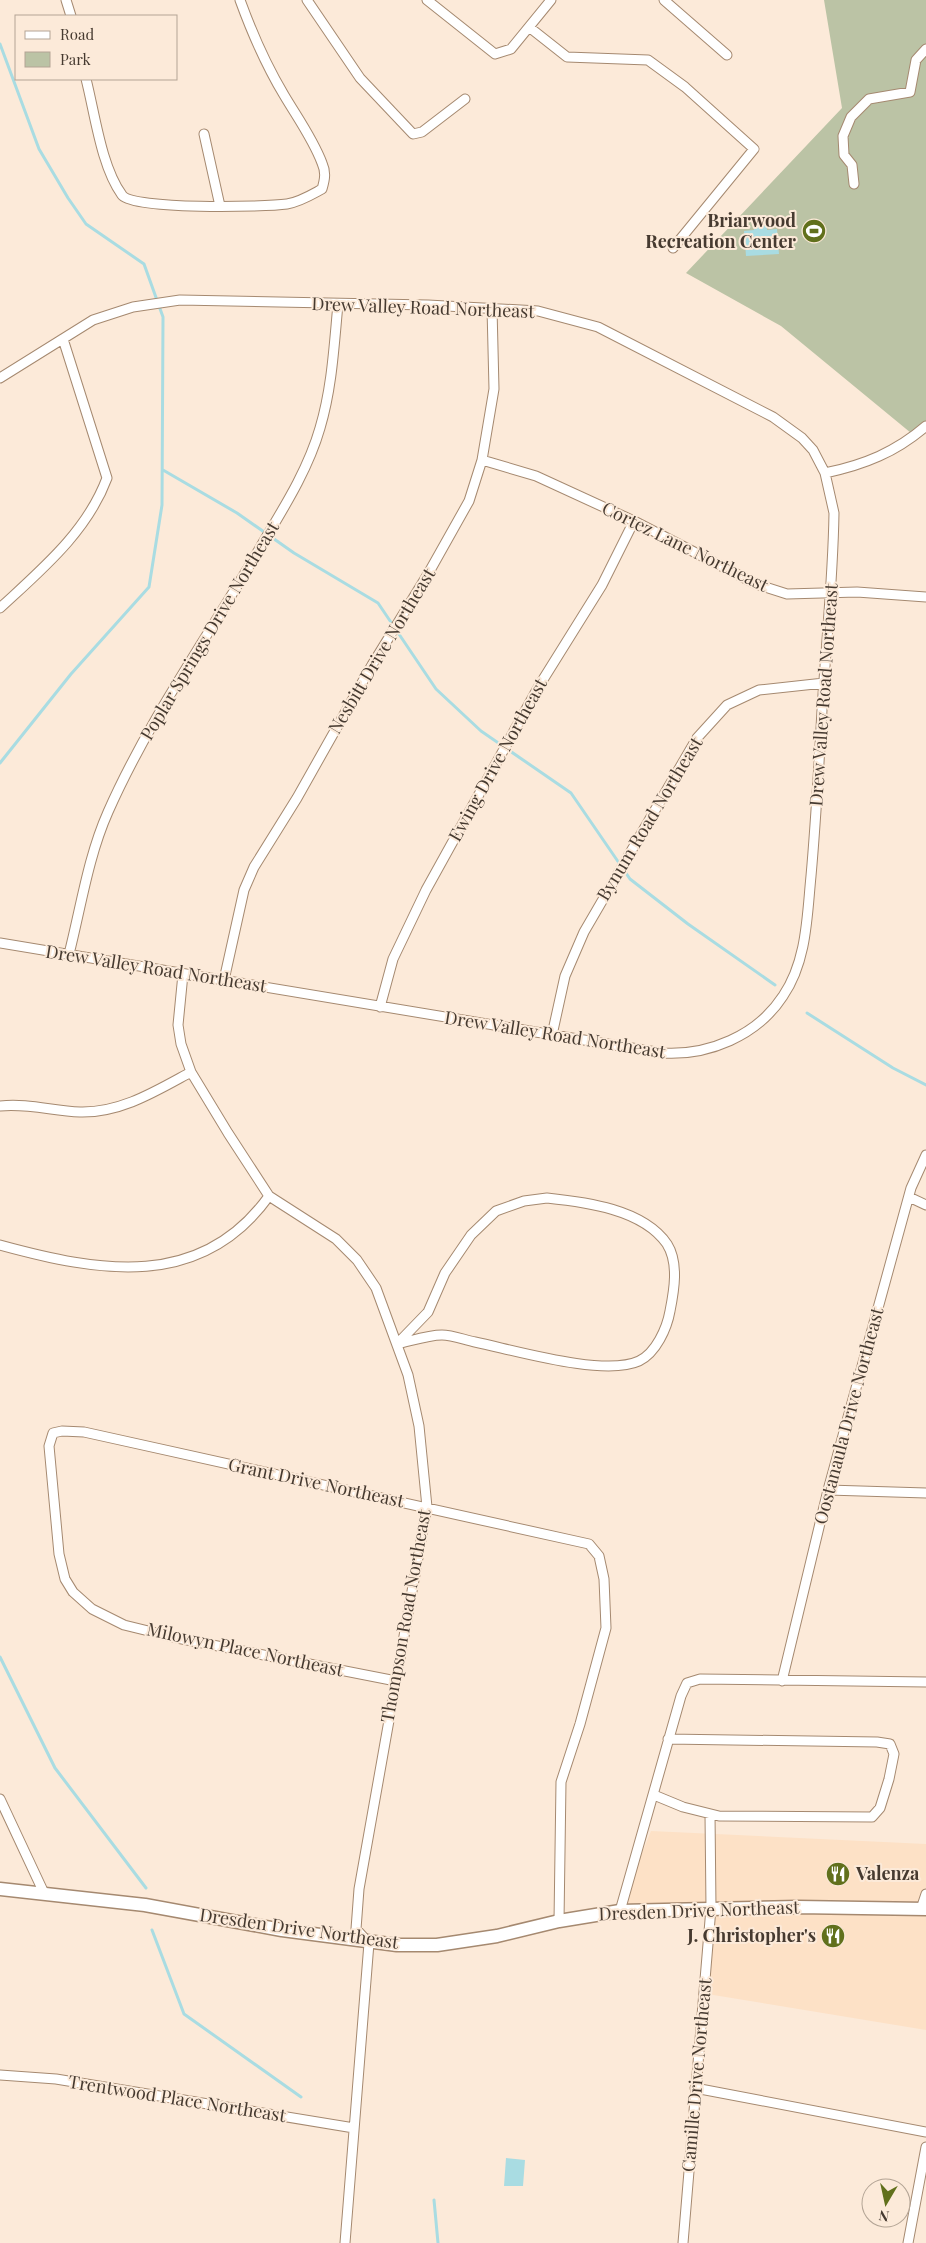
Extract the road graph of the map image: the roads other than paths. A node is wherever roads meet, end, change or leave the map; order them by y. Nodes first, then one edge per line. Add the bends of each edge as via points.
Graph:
1 (66, 0) edge
2 (240, 0) edge
3 (307, 0) edge
4 (427, 0) edge
5 (551, 0) edge
6 (664, 0) edge
7 (71, 15) edge
8 (529, 27) junction
9 (926, 49) edge
10 (727, 55) dead end
11 (88, 80) edge
12 (465, 99) dead end
13 (204, 134) dead end
14 (854, 184) dead end
15 (220, 206) junction
16 (673, 248) dead end
17 (338, 304) junction
18 (492, 308) junction
19 (63, 339) junction
20 (0, 378) edge
21 (926, 426) edge
22 (482, 460) junction
23 (825, 473) junction
24 (634, 521) junction
25 (830, 593) junction
26 (926, 597) edge
27 (0, 608) edge
28 (824, 683) junction
29 (0, 943) edge
30 (70, 954) junction
31 (183, 974) junction
32 (224, 980) junction
33 (380, 1007) junction
34 (552, 1035) junction
35 (191, 1072) junction
36 (0, 1106) edge
37 (926, 1155) edge
38 (269, 1196) junction
39 (909, 1197) junction
40 (926, 1205) edge
41 (0, 1245) edge
42 (397, 1344) junction
43 (828, 1490) junction
44 (926, 1493) edge
45 (427, 1507) junction
46 (97, 1612) joint
47 (396, 1681) junction
48 (782, 1681) junction
49 (926, 1682) edge
50 (668, 1739) junction
51 (654, 1795) junction
52 (0, 1798) edge
53 (710, 1814) junction
54 (0, 1889) edge
55 (44, 1893) junction
56 (926, 1894) edge
57 (711, 1908) junction
58 (924, 1909) edge
59 (620, 1911) junction
60 (559, 1921) junction
61 (369, 1943) junction
62 (0, 2075) edge
63 (695, 2088) junction
64 (354, 2128) junction
65 (926, 2132) edge
66 (926, 2147) edge
67 (345, 2243) edge
68 (683, 2243) edge
69 (908, 2243) edge

1 - 7 street
2 - 15 street via 267,65 296,111 326,176 322,189 288,204
3 - 12 street via 360,78 413,134 422,132
4 - 8 street via 495,54 511,49
5 - 8 street
6 - 10 street
8 - 16 street via 567,57 648,60 685,87 754,149
9 - 14 street via 916,60 910,92 869,99 851,117 843,136 844,155 852,165
11 - 15 street via 108,165 122,196 130,202 161,206
13 - 15 street
17 - 18 street, Drew Valley Road Northeast
17 - 19 street, Drew Valley Road Northeast via 180,300 144,305 93,320
17 - 30 street, Poplar Springs Drive Northeast via 330,389 309,460 154,725 107,813 93,855
18 - 22 street, Nesbitt Drive Northeast via 494,389
18 - 23 street, Drew Valley Road Northeast via 538,311 598,327 773,418 802,438 813,450
19 - 20 street, Drew Valley Road Northeast
19 - 27 street via 107,478 88,517 48,564
21 - 23 street via 865,463
22 - 24 street, Cortez Lane Northeast via 536,476
22 - 32 street, Nesbitt Drive Northeast via 469,501 254,867 244,890
23 - 25 street, Drew Valley Road Northeast via 834,513
24 - 25 street, Cortez Lane Northeast via 756,584 787,594
24 - 33 street, Ewing Drive Northeast via 602,584 540,686 426,890 393,959
25 - 26 street, Cortez Lane Northeast
25 - 28 street, Drew Valley Road Northeast
28 - 34 street, Bynum Road Northeast via 760,690 727,705 697,738 584,932 565,976
28 - 34 street, Drew Valley Road Northeast via 806,934 797,968 783,996 763,1019 741,1035 709,1050 662,1053
29 - 30 street, Drew Valley Road Northeast
30 - 31 street, Drew Valley Road Northeast
31 - 32 street, Drew Valley Road Northeast
31 - 35 street, Thompson Road Northeast via 178,1025
32 - 33 street, Drew Valley Road Northeast
33 - 34 street, Drew Valley Road Northeast
35 - 36 street via 142,1098 119,1106 82,1112 17,1104
35 - 38 street, Thompson Road Northeast
37 - 39 street, Oostanaula Drive Northeast
38 - 41 street via 255,1216 227,1240 202,1253 168,1264 117,1268
38 - 42 street, Thompson Road Northeast via 336,1239 357,1260 376,1288
39 - 40 street
39 - 43 street, Oostanaula Drive Northeast
42 - 42 street via 442,1335 589,1365 639,1361 654,1350 669,1319 675,1286 667,1245 650,1228 617,1210 576,1201 547,1198 524,1201 496,1211 471,1234 445,1273 428,1312
42 - 45 street, Thompson Road Northeast via 408,1375 419,1426
43 - 44 street
43 - 48 street, Oostanaula Drive Northeast
45 - 46 street, Grant Drive Northeast via 103,1437 62,1431 53,1433 49,1446 59,1554 65,1579 73,1592
45 - 47 street, Thompson Road Northeast
45 - 60 street, Grant Drive Northeast via 589,1544 599,1556 604,1579 606,1628 561,1782
46 - 47 street, Milowyn Place Northeast via 124,1625 168,1636
47 - 61 street, Thompson Road Northeast via 359,1889 356,1929
48 - 49 street
48 - 50 street via 700,1679 688,1683
50 - 51 street
50 - 53 street via 877,1742 890,1744 894,1754 880,1808 872,1817
51 - 53 street
51 - 59 street
52 - 55 street
53 - 57 street, Camille Drive Northeast
54 - 55 street, Dresden Drive Northeast
55 - 61 street, Dresden Drive Northeast via 145,1905
56 - 58 street
57 - 58 street, Dresden Drive Northeast
57 - 59 street, Dresden Drive Northeast
57 - 63 street, Camille Drive Northeast
59 - 60 street, Dresden Drive Northeast
60 - 61 street, Dresden Drive Northeast via 497,1936 437,1945
61 - 64 street
62 - 64 street, Trentwood Place Northeast via 56,2080
63 - 65 street
63 - 68 street, Camille Drive Northeast
64 - 67 street
66 - 69 street

